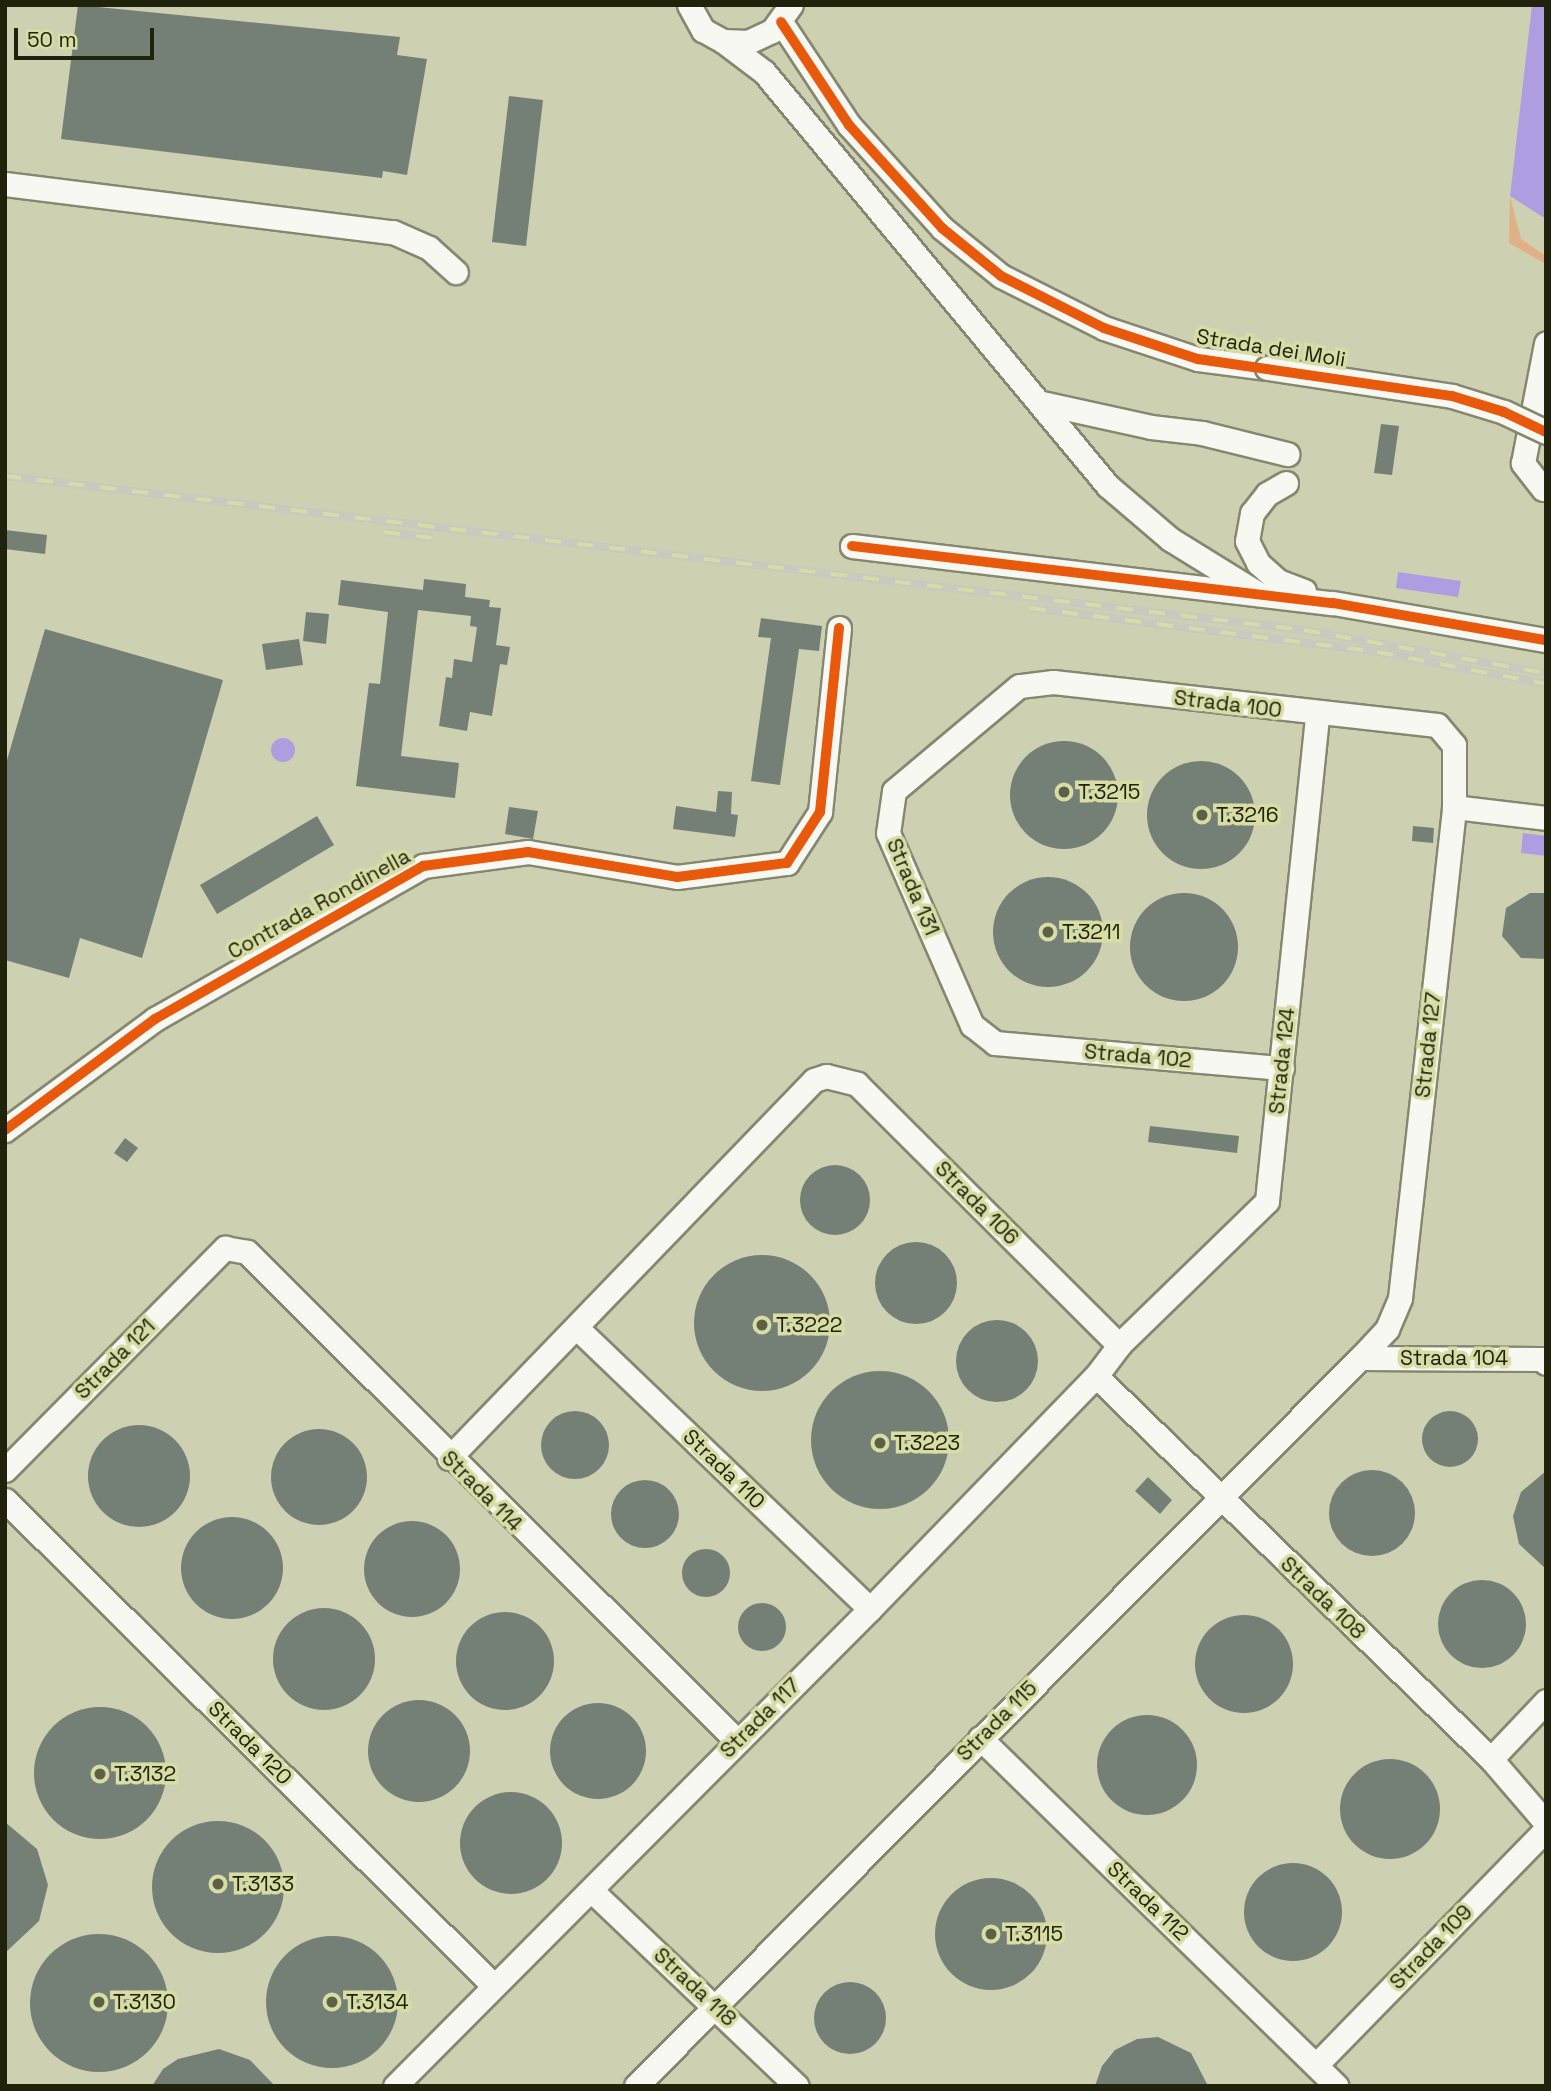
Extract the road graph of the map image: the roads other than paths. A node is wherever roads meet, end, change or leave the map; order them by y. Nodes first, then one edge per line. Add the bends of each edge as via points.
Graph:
1 (687, 6) edge
2 (786, 14) edge
3 (723, 41) junction
4 (5, 184) edge
5 (456, 272) dead end
6 (1546, 343) edge
7 (1042, 403) junction
8 (1546, 432) edge
9 (1287, 454) dead end
10 (1286, 483) dead end
11 (1543, 489) dead end
12 (852, 546) dead end
13 (1259, 594) junction
14 (1333, 603) junction
15 (839, 628) dead end
16 (1546, 639) edge
17 (1019, 686) joint
18 (1317, 715) junction
19 (1437, 725) joint
20 (1454, 807) junction
21 (1546, 818) edge
22 (995, 1043) joint
23 (1282, 1068) junction
24 (5, 1130) edge
25 (225, 1248) joint
26 (577, 1328) junction
27 (1119, 1345) junction
28 (1360, 1358) junction
29 (1546, 1363) edge
30 (1096, 1377) junction
31 (449, 1458) junction
32 (5, 1470) edge
33 (1218, 1497) junction
34 (5, 1500) edge
35 (870, 1609) junction
36 (1546, 1701) edge
37 (980, 1738) junction
38 (737, 1741) junction
39 (1491, 1759) junction
40 (1546, 1823) edge
41 (1546, 1829) edge
42 (591, 1890) junction
43 (494, 1986) junction
44 (716, 2006) junction
45 (1315, 2065) junction
46 (395, 2086) edge
47 (635, 2086) edge
48 (797, 2086) edge
49 (1336, 2086) edge

1 - 3 street via 703,30
2 - 3 street via 748,42
2 - 8 street, Strada dei Moli, bridge via 849,125 942,228 1001,275 1104,328 1198,359 1452,396 1504,412
3 - 7 street via 764,72
4 - 5 street via 393,232 429,248
6 - 11 street via 1523,463
7 - 9 street
7 - 13 street via 1108,486 1170,540
10 - 14 street via 1267,494 1252,513 1247,541 1258,563 1278,581
12 - 13 street
13 - 14 street
14 - 16 street
15 - 24 street, Contrada Rondinella via 820,812 787,863 677,877 528,852 423,866 155,1019
17 - 18 street, Strada 100 via 1053,682
17 - 22 street, Strada 131 via 894,791 888,833 972,1025
18 - 19 street, Strada 100
18 - 23 street, Strada 124
19 - 20 street, Strada 127 via 1454,745
20 - 21 street
20 - 28 street, Strada 127 via 1400,1298 1387,1329
22 - 23 street, Strada 102
23 - 27 street, Strada 124 via 1267,1200
25 - 31 street, Strada 114 via 247,1252
25 - 32 street, Strada 121
26 - 27 street, Strada 106 via 814,1080 826,1076 857,1084
26 - 31 street
26 - 35 street, Strada 110
27 - 30 street, Strada 117
28 - 29 street, Strada 104 via 1541,1359
28 - 33 street, Strada 115
30 - 33 street, Strada 108
30 - 35 street, Strada 117
31 - 38 street, Strada 114
33 - 37 street, Strada 115
33 - 39 street, Strada 108
34 - 43 street, Strada 120
35 - 38 street, Strada 117
36 - 39 street
37 - 44 street, Strada 115
37 - 45 street, Strada 112
38 - 42 street, Strada 117
39 - 40 street, Strada 108
41 - 45 street, Strada 109
42 - 43 street, Strada 117
42 - 44 street, Strada 118
43 - 46 street, Strada 117
44 - 47 street, Strada 115
44 - 48 street, Strada 118
45 - 49 street, Strada 112

